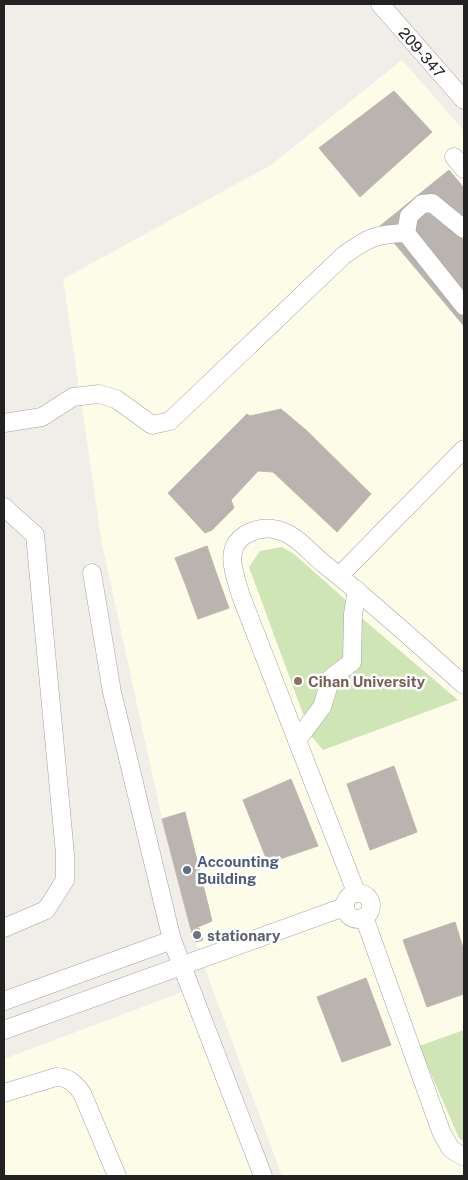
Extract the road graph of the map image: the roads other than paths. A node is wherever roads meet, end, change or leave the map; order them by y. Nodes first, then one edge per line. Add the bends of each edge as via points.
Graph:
1 (380, 4) edge
2 (464, 100) edge
3 (464, 229) edge
4 (406, 233) junction
5 (464, 306) edge
6 (4, 423) edge
7 (464, 449) edge
8 (4, 507) edge
9 (92, 573) dead end
10 (340, 575) junction
11 (356, 590) junction
12 (464, 685) edge
13 (297, 740) junction
14 (356, 892) junction
15 (344, 907) junction
16 (364, 917) junction
17 (4, 928) edge
18 (172, 940) junction
19 (181, 965) junction
20 (4, 1001) edge
21 (4, 1030) edge
22 (4, 1093) edge
23 (464, 1157) edge
24 (117, 1176) edge
25 (263, 1176) edge

1 - 2 street, 209-347
3 - 4 street via 432,203 427,203 409,216
4 - 5 street
4 - 6 street via 381,234 365,240 344,256 170,421 152,425 116,399 99,394 73,397 42,417
7 - 10 street
8 - 17 street via 35,535 65,880 46,910
9 - 18 street via 114,701
10 - 11 street
10 - 13 street via 292,536 278,530 265,528 251,532 238,540 232,550 233,569 241,596
11 - 12 street
11 - 13 street via 352,662 331,678 322,707
13 - 14 street
14 - 15 street via 348,896
14 - 16 street via 364,894 370,901 370,910
15 - 16 street via 352,918
15 - 19 street
16 - 23 street via 442,1134 451,1150
18 - 19 street
18 - 20 street
19 - 21 street
19 - 25 street
22 - 24 street via 56,1077 73,1082 82,1093

